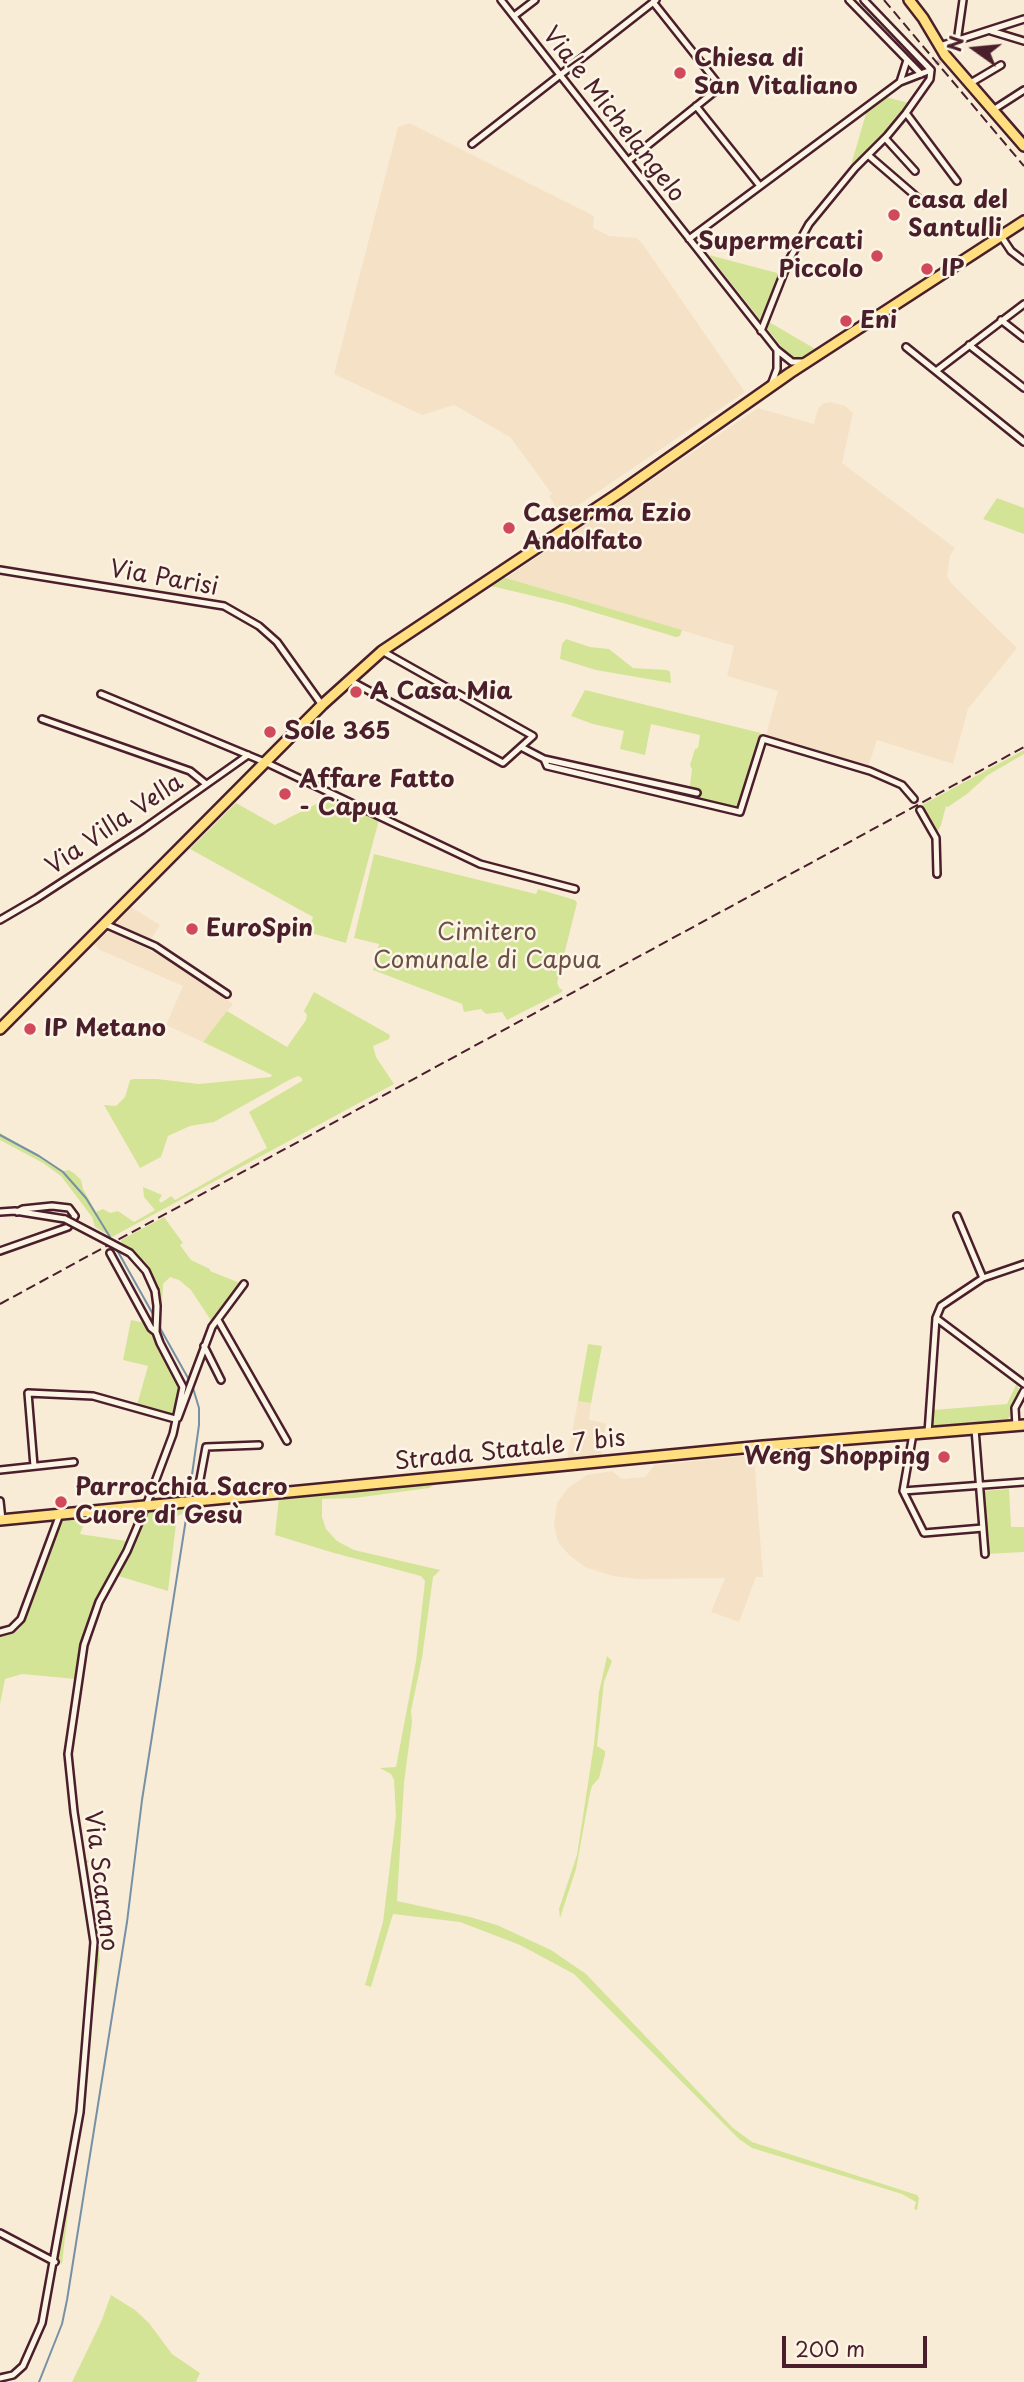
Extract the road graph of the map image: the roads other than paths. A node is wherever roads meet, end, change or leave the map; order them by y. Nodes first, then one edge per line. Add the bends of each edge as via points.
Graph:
1 (501, 0) edge
2 (535, 0) edge
3 (849, 0) edge
4 (864, 0) edge
5 (909, 0) edge
6 (963, 0) edge
7 (655, 1) edge
8 (514, 16) junction
9 (1024, 19) edge
10 (991, 31) junction
11 (933, 35) junction
12 (1024, 41) edge
13 (954, 43) junction
14 (939, 46) junction
15 (945, 55) junction
16 (907, 60) junction
17 (1001, 65) dead end
18 (932, 70) junction
19 (921, 74) junction
20 (560, 75) junction
21 (900, 82) junction
22 (969, 84) junction
23 (1024, 90) edge
24 (696, 106) junction
25 (993, 110) junction
26 (906, 113) junction
27 (1020, 134) edge
28 (885, 138) junction
29 (471, 144) dead end
30 (1024, 146) edge
31 (868, 155) junction
32 (628, 161) junction
33 (915, 171) dead end
34 (957, 181) dead end
35 (760, 186) junction
36 (926, 205) dead end
37 (1024, 220) edge
38 (1001, 236) junction
39 (689, 239) junction
40 (1024, 261) edge
41 (1024, 304) edge
42 (1001, 320) junction
43 (761, 331) junction
44 (1024, 338) edge
45 (969, 345) junction
46 (906, 347) dead end
47 (777, 351) junction
48 (777, 359) junction
49 (786, 359) junction
50 (808, 362) junction
51 (936, 371) junction
52 (790, 373) junction
53 (770, 387) junction
54 (1024, 388) edge
55 (1024, 442) edge
56 (0, 570) edge
57 (382, 651) junction
58 (349, 679) junction
59 (101, 694) dead end
60 (322, 705) junction
61 (42, 719) dead end
62 (521, 747) junction
63 (248, 755) junction
64 (544, 759) junction
65 (267, 763) junction
66 (206, 784) junction
67 (697, 793) dead end
68 (914, 799) dead end
69 (920, 810) dead end
70 (937, 874) dead end
71 (575, 889) dead end
72 (0, 920) edge
73 (105, 924) junction
74 (227, 994) dead end
75 (0, 1029) edge
76 (0, 1212) edge
77 (17, 1212) junction
78 (957, 1216) dead end
79 (0, 1251) edge
80 (110, 1253) dead end
81 (1024, 1264) edge
82 (983, 1278) junction
83 (244, 1284) dead end
84 (936, 1318) junction
85 (218, 1320) junction
86 (156, 1332) junction
87 (204, 1346) junction
88 (222, 1380) dead end
89 (1024, 1384) edge
90 (1024, 1391) edge
91 (175, 1419) junction
92 (1020, 1425) edge
93 (975, 1429) junction
94 (928, 1433) junction
95 (173, 1434) junction
96 (913, 1434) junction
97 (287, 1441) dead end
98 (259, 1445) dead end
99 (74, 1462) dead end
100 (34, 1466) junction
101 (0, 1470) edge
102 (1024, 1482) edge
103 (979, 1485) junction
104 (903, 1490) junction
105 (0, 1501) edge
106 (197, 1501) junction
107 (146, 1506) junction
108 (60, 1514) junction
109 (1, 1520) edge
110 (983, 1528) junction
111 (985, 1554) dead end
112 (0, 1632) edge
113 (0, 2233) edge
114 (55, 2262) junction
115 (0, 2378) edge

1 - 8 street, Viale Michelangelo
2 - 8 street
3 - 16 street
4 - 18 street
5 - 11 main road
6 - 13 street
7 - 20 street
7 - 24 street via 718,82
8 - 20 street, Viale Michelangelo
9 - 10 street
10 - 12 street
10 - 13 street
11 - 13 street
11 - 14 main road
13 - 14 street
13 - 15 street
14 - 15 main road
15 - 22 main road
16 - 19 street
16 - 21 street
17 - 22 street
18 - 19 street
18 - 26 street
19 - 21 street
20 - 29 street
20 - 32 street, Viale Michelangelo
21 - 35 street
22 - 25 main road
23 - 25 street
24 - 32 street
24 - 35 street
25 - 27 main road
26 - 28 street
26 - 34 street
27 - 30 main road
28 - 31 street
28 - 33 street
31 - 36 street
31 - 43 street via 809,224 789,260
32 - 39 street, Viale Michelangelo
35 - 39 street
37 - 38 main road
38 - 40 street
38 - 50 main road
39 - 43 street, Viale Michelangelo
41 - 42 street
42 - 44 street
42 - 45 street
43 - 47 street, Viale Michelangelo
45 - 51 street
45 - 54 street
46 - 51 street
47 - 48 street
47 - 49 street, Viale Michelangelo
48 - 52 street
48 - 53 street
49 - 50 street
49 - 52 street
50 - 52 main road
51 - 55 street
52 - 53 main road
53 - 57 main road
56 - 60 street, Via Parisi via 224,606 277,642
57 - 58 main road
57 - 62 street via 533,736
58 - 60 main road
58 - 62 street via 503,764
59 - 63 street
60 - 65 main road
61 - 66 street via 190,771
62 - 64 street
63 - 65 street
63 - 66 street, Via Villa Vella
64 - 67 street
64 - 68 street via 547,766 740,812 764,739 870,771 902,785
65 - 71 street via 480,864
65 - 73 main road
66 - 72 street, Via Villa Vella
69 - 70 street via 936,838
73 - 74 street via 155,946
73 - 75 main road
76 - 77 street
77 - 79 street via 52,1206 68,1208 75,1216 68,1227
77 - 86 street, bridge via 65,1219 130,1253 155,1291
78 - 82 street
80 - 86 street
81 - 82 street
82 - 84 street via 941,1306
83 - 85 street
84 - 89 street
84 - 94 street
85 - 87 street
85 - 97 street
86 - 91 street via 183,1387
87 - 88 street
87 - 95 street
90 - 92 street via 1015,1408
91 - 95 street
91 - 100 street via 93,1396 28,1393
92 - 93 main road, Strada Statale 7 bis
93 - 94 main road, Strada Statale 7 bis
93 - 103 street
94 - 96 main road, Strada Statale 7 bis
95 - 107 street, Via Scarano
96 - 104 street
96 - 106 main road, Strada Statale 7 bis
98 - 106 street via 206,1447
99 - 100 street
100 - 101 street
102 - 103 street
103 - 104 street
103 - 110 street
104 - 110 street via 924,1534
105 - 109 street
106 - 107 main road, Strada Statale 7 bis
107 - 108 main road, Strada Statale 7 bis
107 - 114 street, Via Scarano via 90,1621 70,1729 69,1773 94,1955 80,2112
108 - 109 main road, Strada Statale 7 bis
108 - 112 street via 21,1619
110 - 111 street
113 - 114 street
114 - 115 street, Via Scarano via 36,2339 16,2373

